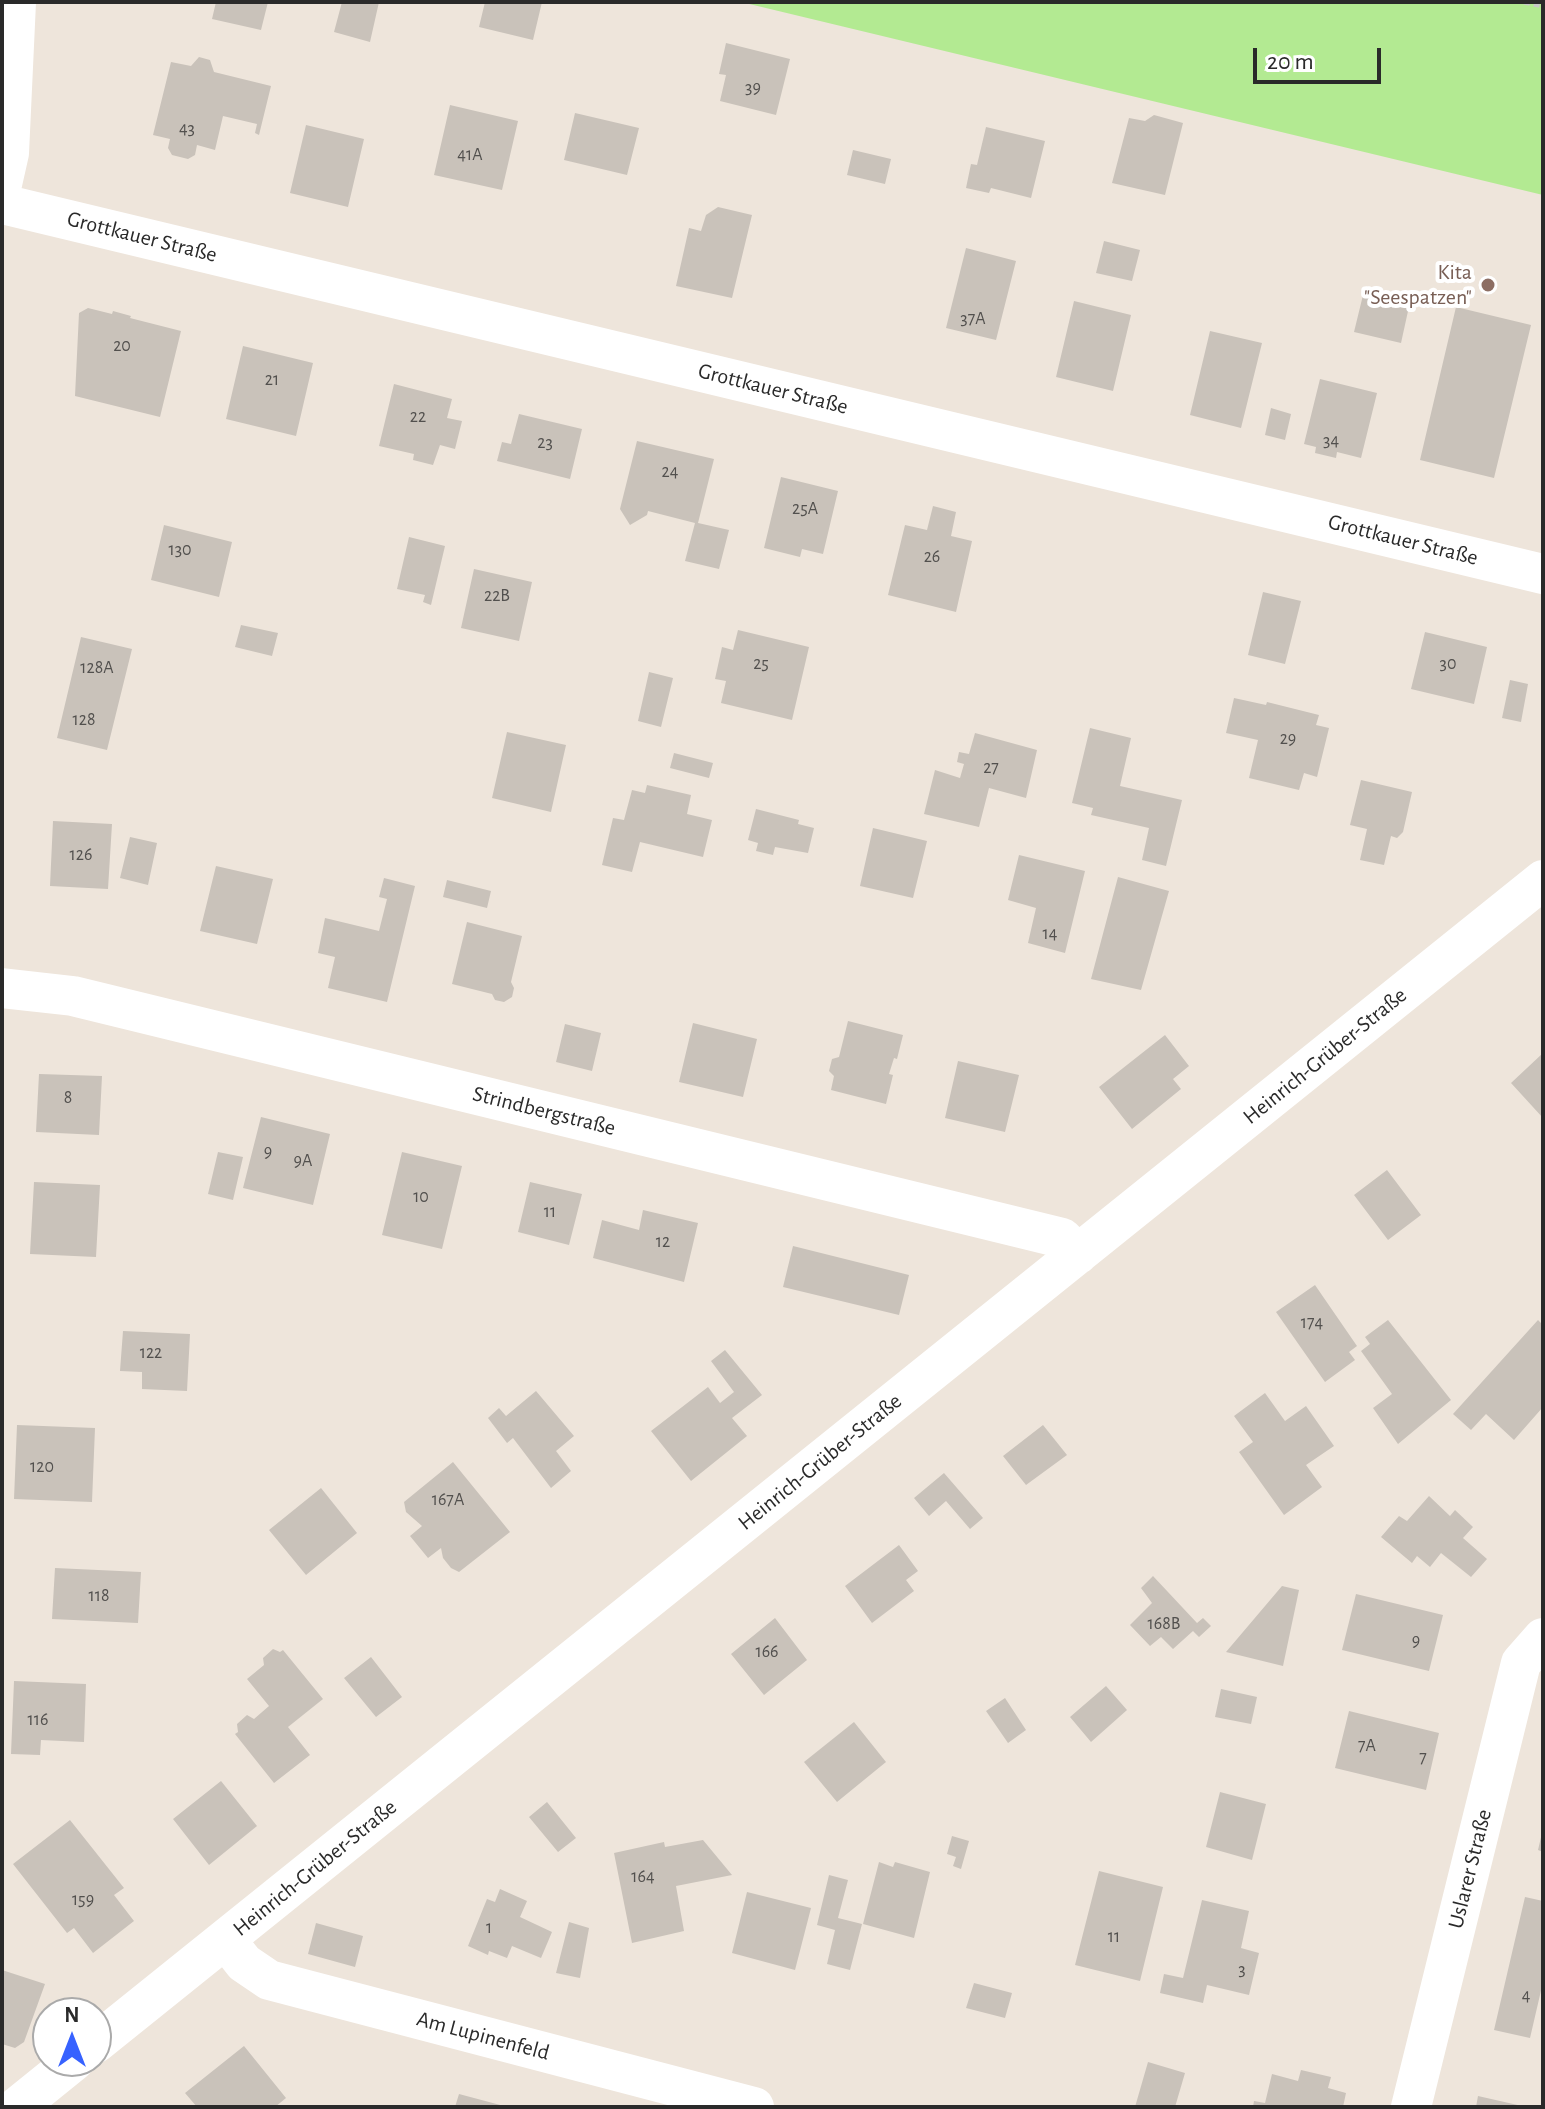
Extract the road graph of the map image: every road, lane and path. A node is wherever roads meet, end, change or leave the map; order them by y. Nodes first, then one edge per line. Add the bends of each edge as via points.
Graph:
1 (16, 2) edge
2 (1524, 2) edge
3 (1543, 6) edge
4 (2, 184) edge
5 (2, 204) edge
6 (1543, 574) edge
7 (1543, 880) edge
8 (2, 988) edge
9 (1078, 1254) junction
10 (1543, 1638) edge
11 (226, 1940) junction
12 (112, 2030) edge
13 (54, 2077) edge
14 (17, 2107) edge
15 (754, 2107) edge
16 (1411, 2107) edge

1 - 4 street via 9,153
2 - 3 path
5 - 6 street, Grottkauer Straße
7 - 9 street, Heinrich-Grüber-Straße
8 - 9 street, Strindbergstraße via 73,996 1047,1234 1062,1238
9 - 11 street, Heinrich-Grüber-Straße
10 - 16 street, Uslarer Straße via 1521,1663
11 - 12 street, Heinrich-Grüber-Straße
11 - 15 street, Am Lupinenfeld via 244,1963 269,1980
13 - 14 street

